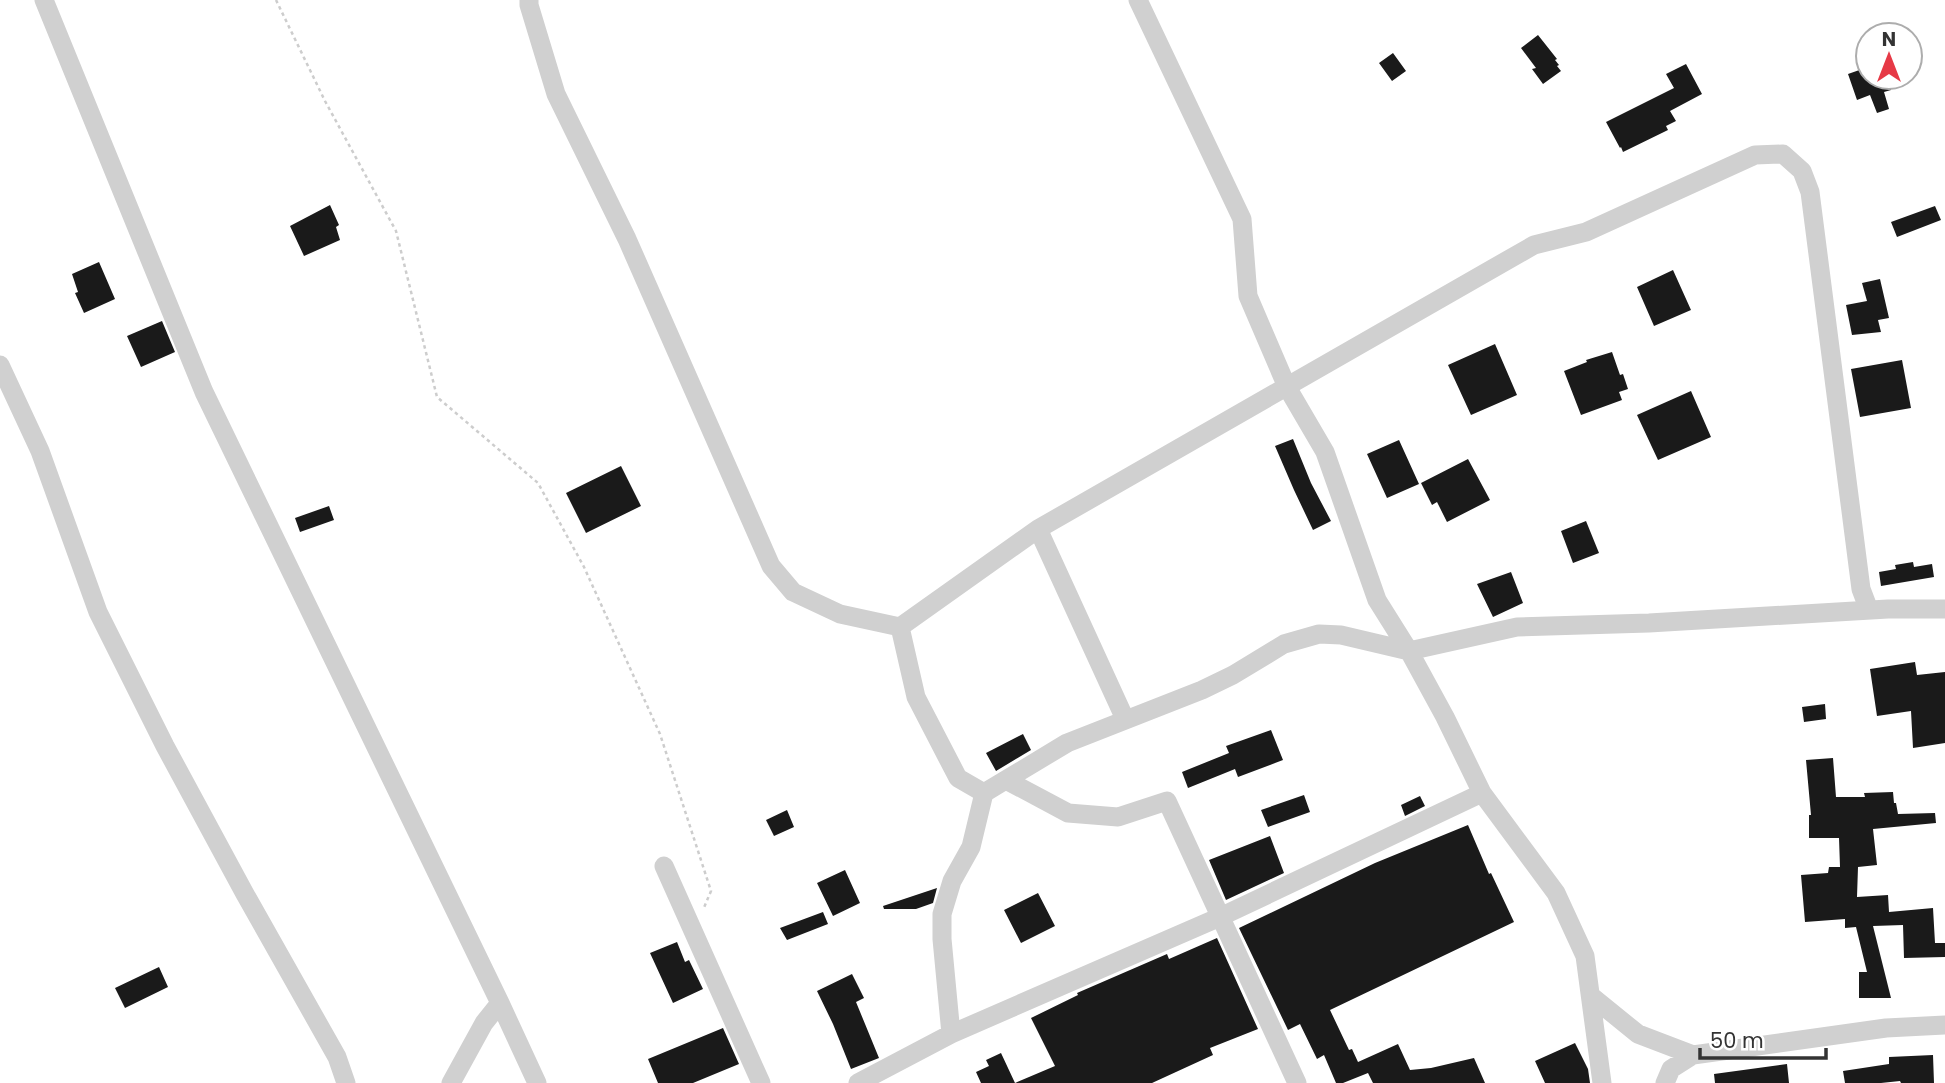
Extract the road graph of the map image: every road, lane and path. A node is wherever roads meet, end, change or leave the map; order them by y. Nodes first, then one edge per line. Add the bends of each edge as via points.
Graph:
1 (44, 0) edge
2 (276, 0) edge
3 (530, 0) edge
4 (1138, 0) edge
5 (0, 365) edge
6 (1287, 387) junction
7 (1038, 529) junction
8 (1945, 609) edge
9 (1869, 610) junction
10 (900, 626) junction
11 (1409, 651) junction
12 (1125, 719) junction
13 (1006, 780) junction
14 (984, 793) junction
15 (1482, 793) junction
16 (664, 866) dead end
17 (1220, 917) junction
18 (695, 933) junction
19 (1591, 996) junction
20 (500, 1003) junction
21 (1945, 1025) edge
22 (951, 1034) junction
23 (1693, 1055) junction
24 (346, 1083) edge
25 (451, 1083) edge
26 (537, 1083) edge
27 (761, 1083) edge
28 (858, 1083) edge
29 (1297, 1083) edge
30 (1602, 1083) edge
31 (1665, 1083) edge

1 - 20 street via 204,392
2 - 18 path via 396,231 437,397 538,484 584,567 660,734 711,891
3 - 10 street via 556,94 627,239 771,566 793,592 840,614
4 - 6 street via 1242,219 1248,296
5 - 24 street via 40,451 98,612 177,769 337,1057
6 - 7 street
6 - 9 street via 1534,245 1586,232 1755,155 1783,153 1802,171 1810,192 1861,589
6 - 11 street via 1325,452 1377,600
7 - 10 street
7 - 12 street
8 - 9 street
9 - 11 street via 1517,627
10 - 14 street via 916,697 958,778
11 - 12 street via 1319,634 1284,644 1213,685
11 - 15 street
12 - 13 street via 1067,743
13 - 14 street
13 - 17 street via 1068,813 1118,817 1167,801
14 - 22 street via 971,848 952,881 942,914
15 - 17 street
15 - 19 street via 1556,893 1585,956
16 - 18 street
17 - 22 street
17 - 29 street
18 - 27 street
19 - 23 street via 1638,1034
19 - 30 street
20 - 25 street
20 - 26 street
21 - 23 street via 1886,1028
22 - 28 street
23 - 31 street via 1671,1069

